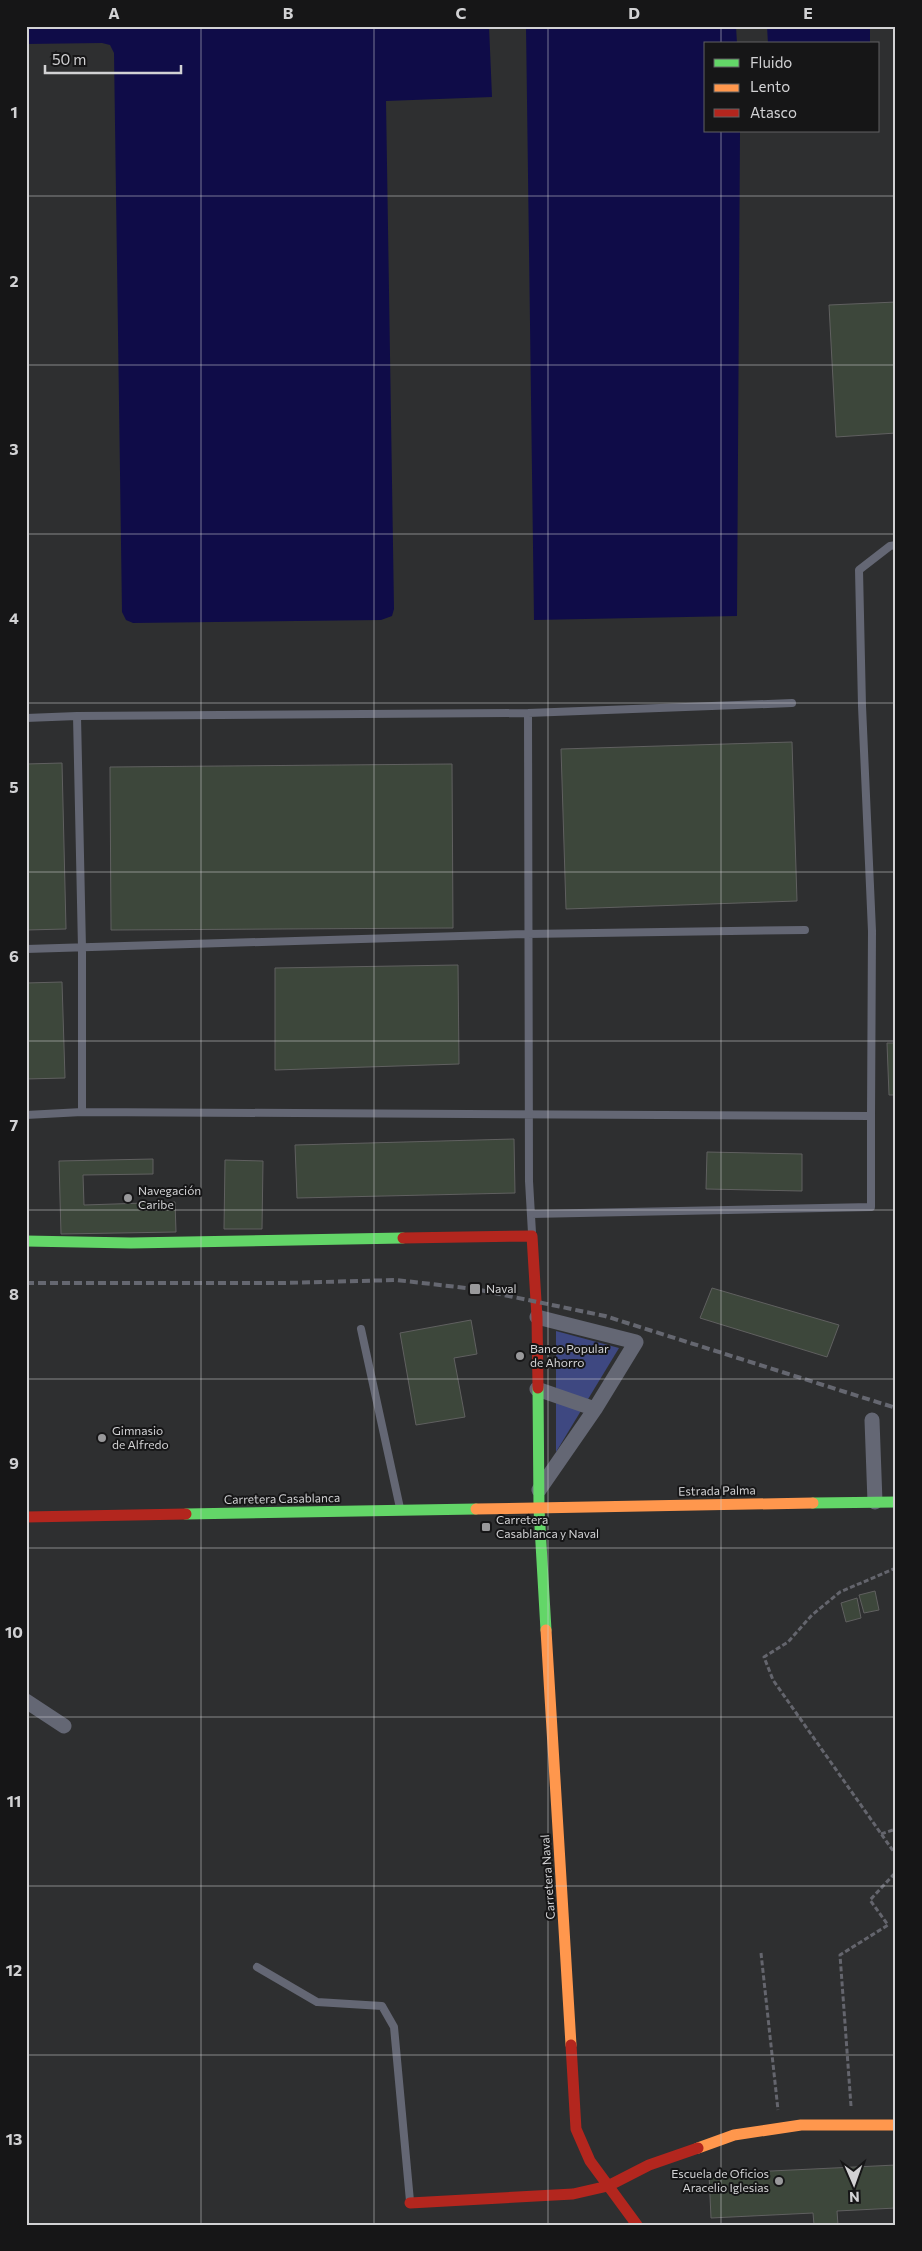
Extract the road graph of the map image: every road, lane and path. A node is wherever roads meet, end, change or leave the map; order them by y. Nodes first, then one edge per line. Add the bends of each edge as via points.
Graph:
1 (896, 545) edge
2 (792, 703) dead end
3 (528, 713) junction
4 (77, 716) junction
5 (26, 718) edge
6 (805, 930) dead end
7 (527, 934) junction
8 (82, 948) junction
9 (26, 949) edge
10 (82, 1112) junction
11 (530, 1114) junction
12 (26, 1115) edge
13 (871, 1116) junction
14 (531, 1214) junction
15 (532, 1236) junction
16 (26, 1241) edge
17 (537, 1317) junction
18 (361, 1329) dead end
19 (537, 1389) junction
20 (595, 1409) junction
21 (872, 1420) dead end
22 (538, 1491) junction
23 (875, 1502) junction
24 (896, 1502) edge
25 (539, 1509) junction
26 (401, 1510) junction
27 (26, 1517) edge
28 (896, 1568) edge
29 (26, 1701) edge
30 (64, 1726) dead end
31 (896, 1829) edge
32 (881, 1834) junction
33 (896, 1855) edge
34 (896, 1872) edge
35 (761, 1953) dead end
36 (257, 1968) dead end
37 (853, 2124) junction
38 (896, 2125) edge
39 (780, 2128) junction
40 (608, 2186) junction
41 (410, 2203) joint
42 (637, 2225) edge

1 - 13 lane via 890,546 859,570 872,930
2 - 3 lane
3 - 4 lane
3 - 7 lane
4 - 5 lane
4 - 8 lane
6 - 7 lane
7 - 8 lane
7 - 11 lane
8 - 9 lane
8 - 10 lane
10 - 11 lane
10 - 12 lane
11 - 13 lane
11 - 14 lane
13 - 14 lane via 871,1207
14 - 15 lane
15 - 16 main road via 131,1243
15 - 17 main road, Carretera Naval
17 - 19 main road, Carretera Naval
17 - 20 street via 636,1342
18 - 26 lane
19 - 20 street
19 - 22 main road, Carretera Naval
20 - 22 street
21 - 23 street
22 - 25 main road, Carretera Naval
23 - 24 main road, Estrada Palma
23 - 25 main road, Estrada Palma
25 - 26 main road, Carretera Casablanca
25 - 40 main road, Carretera Naval via 576,2129 590,2161
26 - 27 main road, Carretera Casablanca
28 - 32 path via 840,1592 812,1615 788,1642 764,1657 773,1680
29 - 30 street
31 - 32 path
32 - 33 path
34 - 37 path via 870,1900 888,1925 840,1955
35 - 39 path
36 - 41 lane via 317,2002 382,2006 394,2027
37 - 38 main road
37 - 39 main road via 801,2124
39 - 40 main road via 734,2135 649,2165
40 - 41 main road via 572,2194
40 - 42 main road, Carretera Naval

